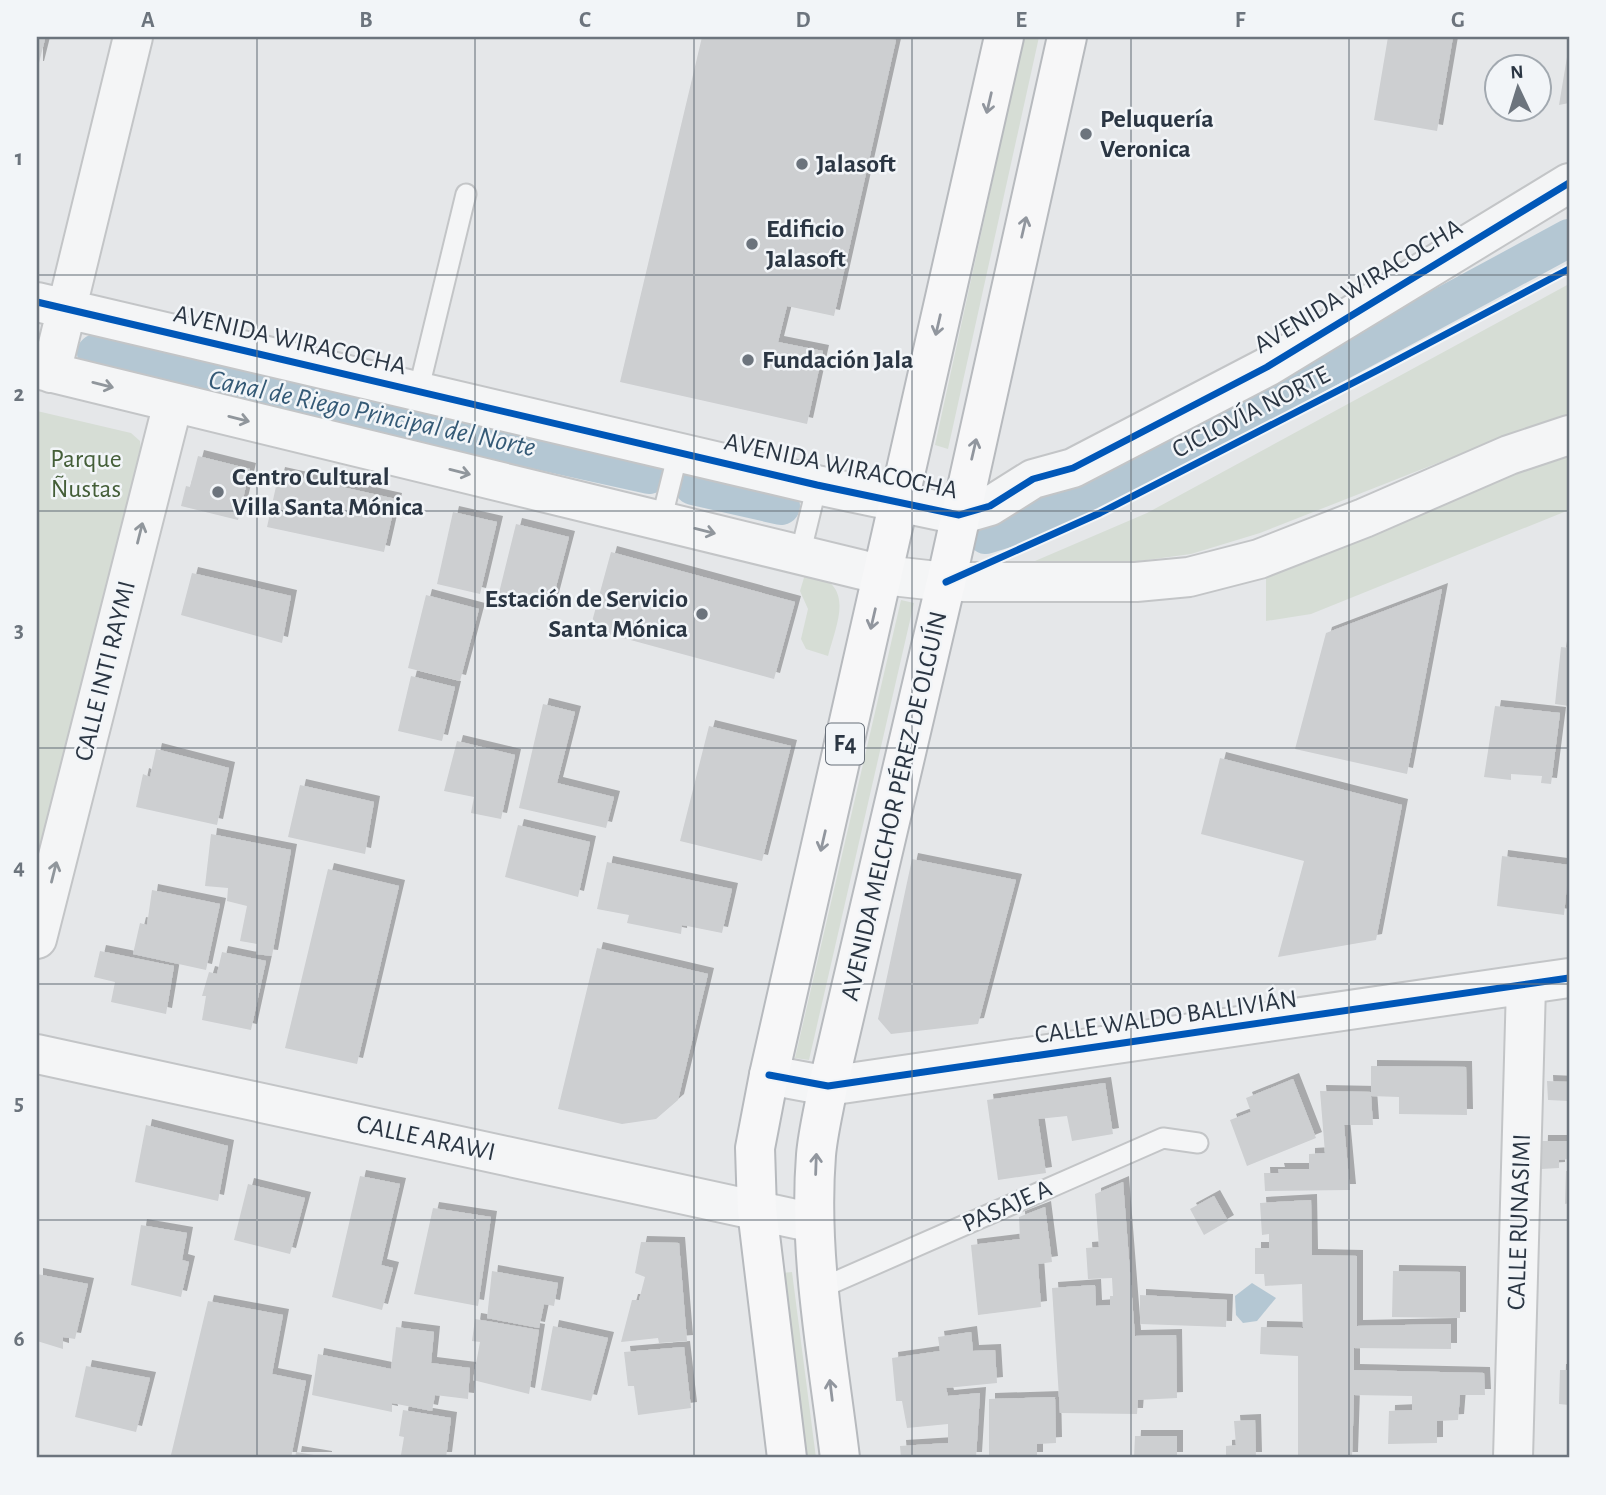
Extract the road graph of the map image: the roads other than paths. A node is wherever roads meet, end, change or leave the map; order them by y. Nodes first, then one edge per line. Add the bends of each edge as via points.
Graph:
1 (133, 37) edge
2 (1004, 37) edge
3 (1067, 37) edge
4 (1569, 183) edge
5 (466, 194) dead end
6 (52, 306) edge
7 (44, 371) edge
8 (418, 392) junction
9 (173, 403) junction
10 (1569, 435) edge
11 (678, 453) junction
12 (817, 485) junction
13 (897, 504) junction
14 (959, 516) junction
15 (661, 521) junction
16 (800, 555) junction
17 (883, 575) junction
18 (946, 582) junction
19 (37, 939) edge
20 (1569, 978) edge
21 (1526, 986) junction
22 (37, 1054) edge
23 (769, 1075) junction
24 (828, 1086) junction
25 (1198, 1143) dead end
26 (757, 1210) junction
27 (814, 1223) junction
28 (819, 1289) junction
29 (787, 1458) edge
30 (840, 1458) edge
31 (1513, 1458) edge

1 - 6 street
2 -> 13 highway, F4
14 -> 3 highway, AVENIDA MELCHOR PÉREZ DE OLGUÍN / F4
4 - 14 street, AVENIDA WIRACOCHA via 1255,373 1073,468 1033,479 990,506
5 - 8 lane
6 - 7 street
6 - 8 street, AVENIDA WIRACOCHA
7 -> 9 street
8 - 11 street, AVENIDA WIRACOCHA
9 -> 15 street
19 -> 9 street, CALLE INTI RAYMI
10 - 18 street via 1509,455 1259,559 1189,577 1136,582
11 - 12 street, AVENIDA WIRACOCHA
11 - 15 lane
12 - 13 street, AVENIDA WIRACOCHA
12 - 16 lane
13 - 14 street, AVENIDA WIRACOCHA
13 - 17 highway, F4
14 - 18 highway, AVENIDA MELCHOR PÉREZ DE OLGUÍN / F4
15 -> 16 street
16 - 17 street
17 - 18 street
17 -> 23 highway, F4
18 - 24 highway, AVENIDA MELCHOR PÉREZ DE OLGUÍN / F4
20 - 21 street, CALLE WALDO BALLIVIÁN
21 - 24 street, CALLE WALDO BALLIVIÁN
21 - 31 street, CALLE RUNASIMI
22 - 26 street, CALLE ARAWI
23 - 24 street, CALLE WALDO BALLIVIÁN
23 - 26 highway, F4 via 755,1148
27 -> 24 highway, AVENIDA MELCHOR PÉREZ DE OLGUÍN / F4 via 817,1154
25 - 28 lane, PASAJE A via 1163,1138
26 - 27 street, CALLE ARAWI
26 - 29 highway, F4
27 - 28 highway, AVENIDA MELCHOR PÉREZ DE OLGUÍN / F4
30 -> 28 highway, AVENIDA MELCHOR PÉREZ DE OLGUÍN / F4

